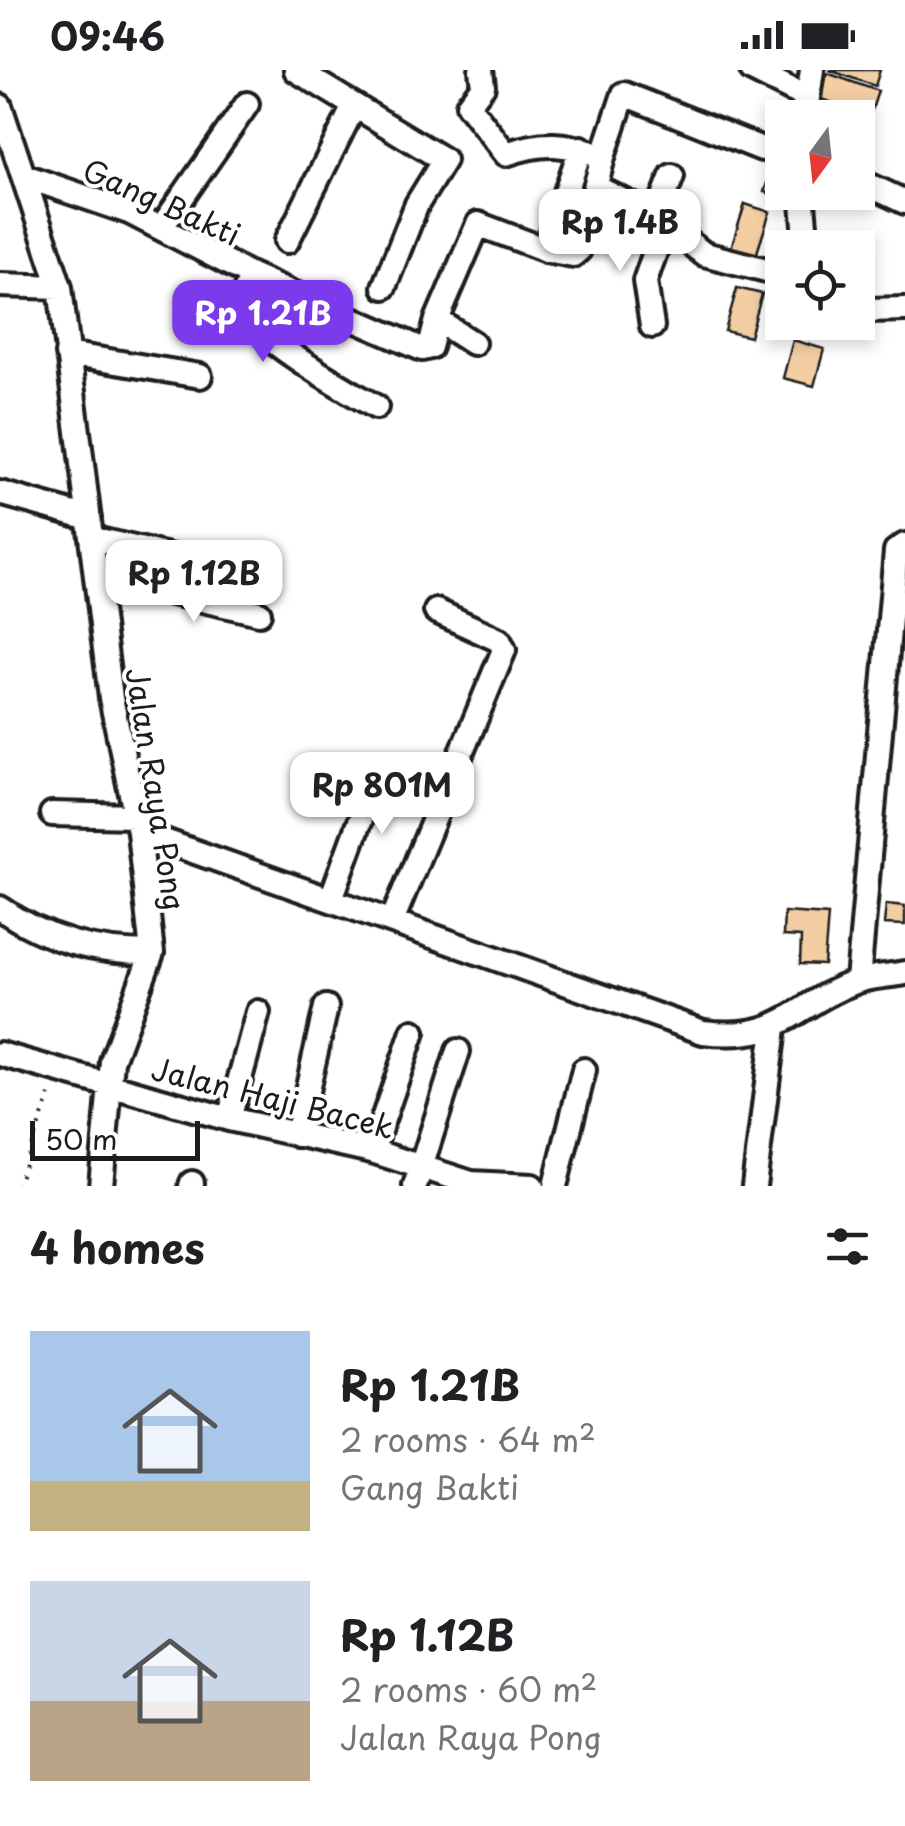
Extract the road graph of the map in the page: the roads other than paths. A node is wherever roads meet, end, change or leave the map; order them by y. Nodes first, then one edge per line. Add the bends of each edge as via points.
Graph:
1 (296, 70) edge
2 (752, 70) edge
3 (812, 70) edge
4 (487, 75) edge
5 (795, 100) edge
6 (808, 100) edge
7 (246, 104) dead end
8 (0, 106) edge
9 (354, 106) junction
10 (762, 150) dead end
11 (592, 153) junction
12 (672, 176) dead end
13 (27, 177) junction
14 (596, 188) junction
15 (875, 188) edge
16 (905, 202) edge
17 (660, 222) junction
18 (161, 228) junction
19 (287, 241) dead end
20 (546, 250) junction
21 (765, 270) edge
22 (251, 275) junction
23 (0, 285) edge
24 (60, 287) junction
25 (384, 287) dead end
26 (905, 309) edge
27 (875, 310) edge
28 (437, 320) junction
29 (652, 326) dead end
30 (473, 343) dead end
31 (67, 354) junction
32 (200, 376) dead end
33 (376, 407) dead end
34 (0, 492) edge
35 (90, 528) junction
36 (905, 545) edge
37 (96, 576) junction
38 (264, 578) dead end
39 (436, 611) dead end
40 (259, 613) dead end
41 (374, 781) dead end
42 (52, 814) dead end
43 (137, 824) junction
44 (331, 900) junction
45 (0, 908) edge
46 (392, 921) junction
47 (152, 953) junction
48 (905, 974) edge
49 (858, 981) junction
50 (326, 1007) dead end
51 (258, 1012) dead end
52 (774, 1028) junction
53 (412, 1032) dead end
54 (458, 1051) dead end
55 (0, 1054) edge
56 (584, 1070) dead end
57 (107, 1086) junction
58 (229, 1119) junction
59 (296, 1135) junction
60 (372, 1151) junction
61 (418, 1176) edge
62 (524, 1185) edge
63 (101, 1186) edge
64 (555, 1186) edge
65 (754, 1186) edge

1 - 9 street
2 - 5 street
3 - 6 street
4 - 11 street via 468,105 506,154 535,143
7 - 18 street
8 - 13 street, Jalan Raya Pong
9 - 19 street
9 - 25 street via 444,160 417,204
10 - 11 street via 624,94
11 - 14 street
11 - 20 street
12 - 17 street
13 - 18 street, Gang Bakti
13 - 24 street, Jalan Raya Pong
14 - 17 street
14 - 20 street via 579,250
15 - 16 street
17 - 21 street via 704,254
17 - 29 street via 646,281
18 - 22 street, Gang Bakti
20 - 28 street via 478,224
22 - 28 street via 422,349 430,346
22 - 33 street, Gang Bakti via 242,302 249,320
23 - 24 street
24 - 31 street, Jalan Raya Pong
26 - 27 street
28 - 30 street
31 - 32 street
31 - 35 street, Jalan Raya Pong
34 - 35 street
35 - 37 street, Jalan Raya Pong
35 - 38 street
36 - 49 street via 896,551
37 - 40 street
37 - 43 street, Jalan Raya Pong via 111,698
39 - 46 street via 499,640 504,650
41 - 44 street
42 - 43 street
43 - 44 street
43 - 47 street, Jalan Raya Pong
44 - 46 street
45 - 47 street via 63,942
46 - 52 street via 703,1032 740,1036
47 - 57 street, Jalan Raya Pong
48 - 49 street
49 - 52 street
50 - 59 street
51 - 58 street
52 - 65 street
53 - 60 street
54 - 61 street
55 - 57 street, Jalan Haji Bacek
56 - 64 street
57 - 58 street, Jalan Haji Bacek
57 - 63 street, Jalan Raya Pong
58 - 59 street, Jalan Haji Bacek
59 - 60 street, Jalan Haji Bacek
60 - 61 street, Jalan Haji Bacek
61 - 62 street, Jalan Haji Bacek

